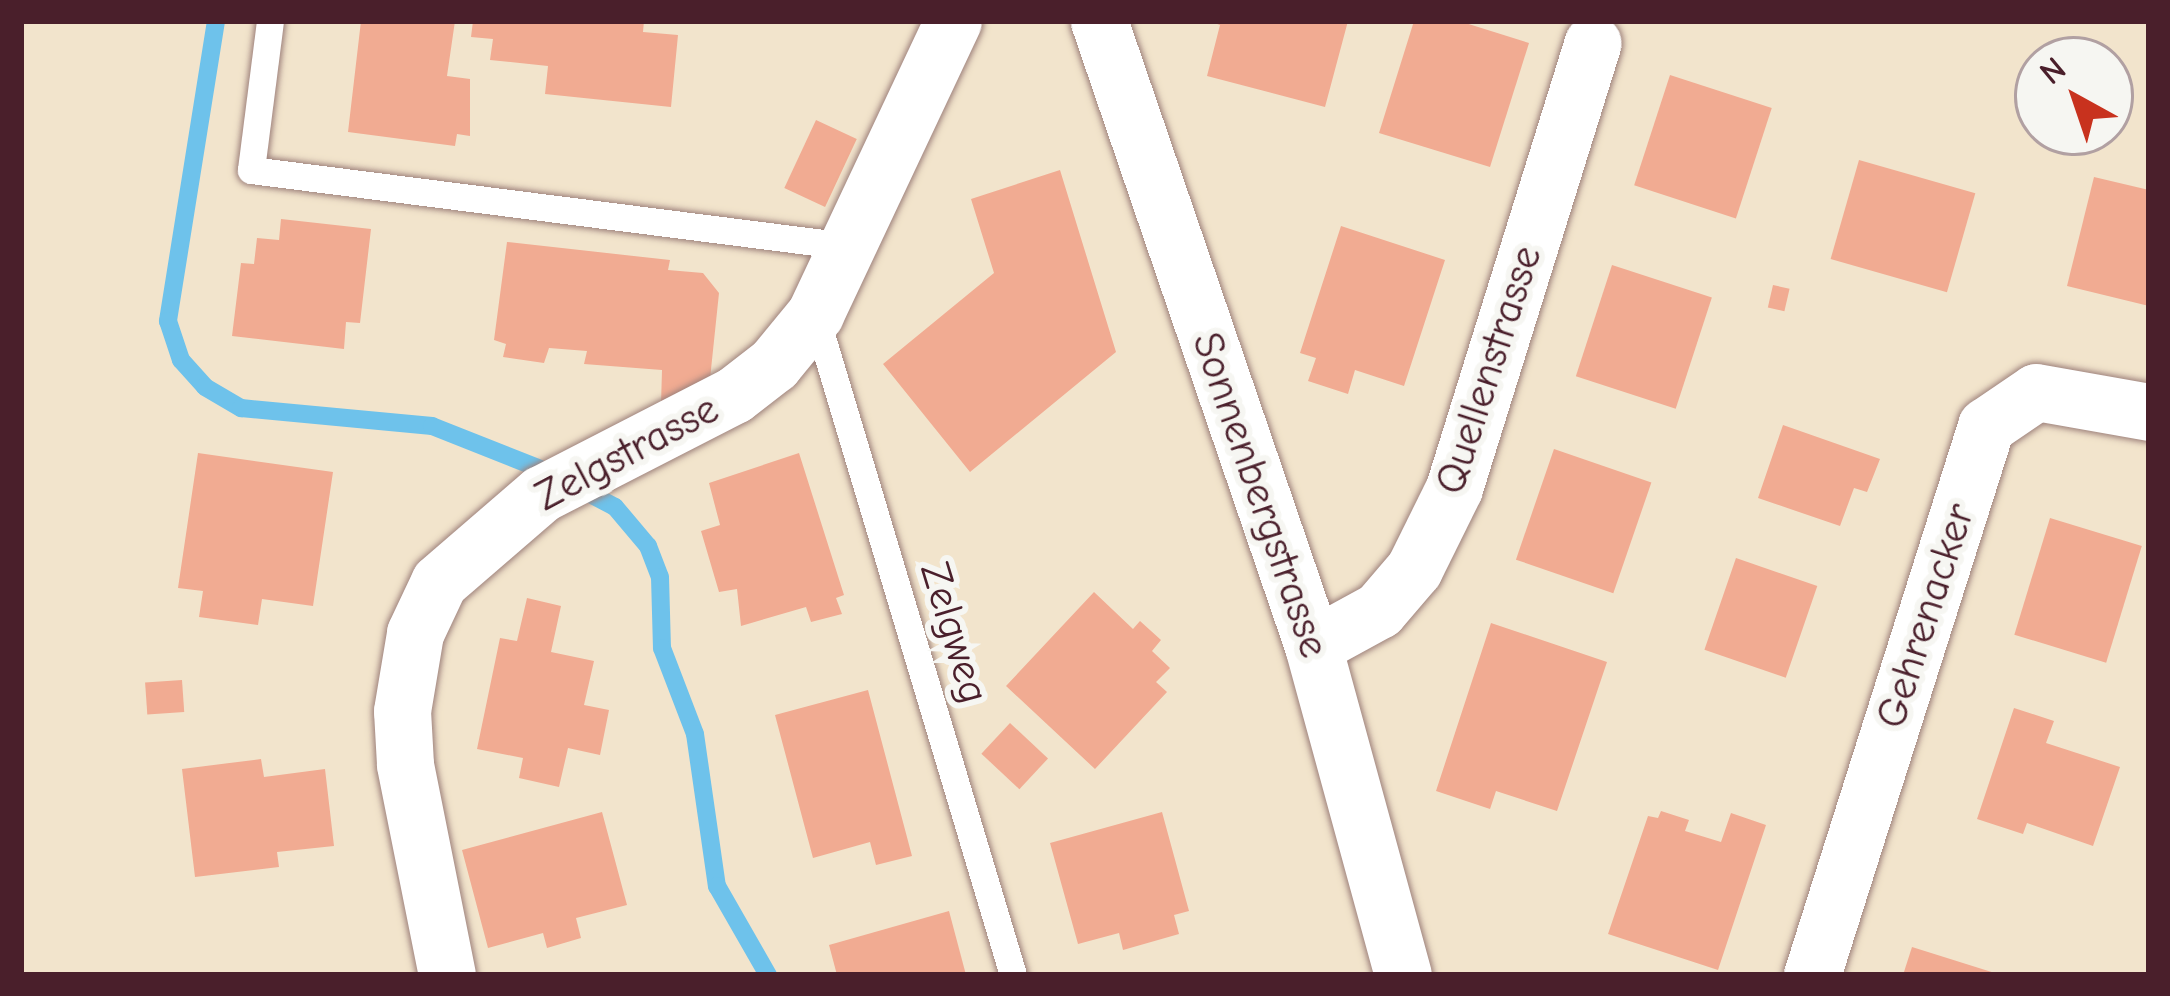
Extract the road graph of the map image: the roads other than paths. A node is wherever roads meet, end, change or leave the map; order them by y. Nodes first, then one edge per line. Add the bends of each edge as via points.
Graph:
1 (271, 21) edge
2 (952, 21) edge
3 (1099, 21) edge
4 (1593, 43) dead end
5 (847, 246) junction
6 (814, 314) junction
7 (2149, 412) edge
8 (1313, 646) junction
9 (447, 975) edge
10 (1013, 975) edge
11 (1403, 975) edge
12 (1812, 975) edge

1 - 5 lane via 250,170
2 - 5 street, Zelgstrasse
3 - 8 street, Sonnenbergstrasse
4 - 8 street, Quellenstrasse via 1454,488 1414,569 1379,610
5 - 6 street, Zelgstrasse
6 - 9 street, Zelgstrasse via 774,364 734,395 541,494 439,582 415,633 402,711
6 - 10 lane, Zelgweg
7 - 12 street, Gehrenacker via 2036,392 1986,426
8 - 11 street, Sonnenbergstrasse

